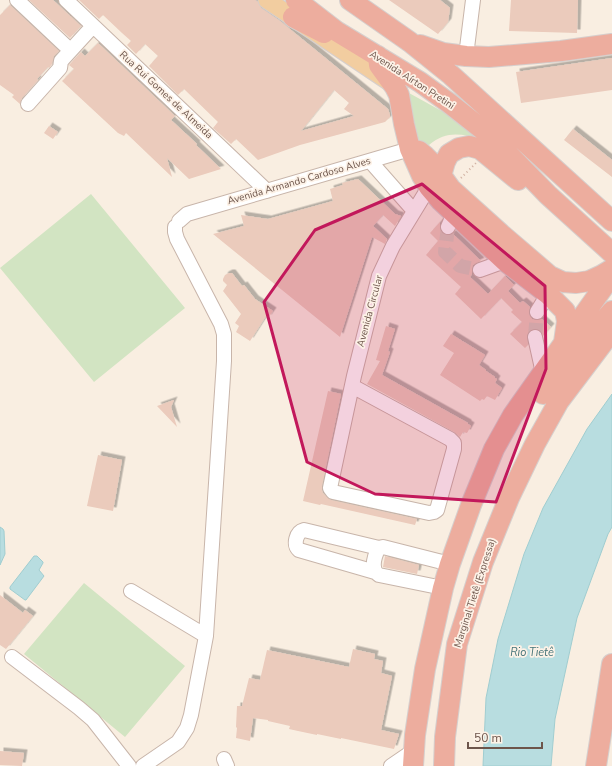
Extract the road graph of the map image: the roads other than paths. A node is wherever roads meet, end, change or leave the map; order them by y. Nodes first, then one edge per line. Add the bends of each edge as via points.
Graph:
1 (17, 0) edge
2 (66, 0) edge
3 (267, 0) edge
4 (350, 0) edge
5 (364, 0) edge
6 (473, 0) edge
7 (294, 9) edge
8 (92, 26) junction
9 (392, 29) junction
10 (410, 42) junction
11 (612, 44) edge
12 (70, 50) junction
13 (378, 56) junction
14 (466, 56) junction
15 (392, 83) junction
16 (28, 104) dead end
17 (410, 149) junction
18 (370, 161) junction
19 (442, 182) junction
20 (267, 191) junction
21 (548, 195) junction
22 (414, 211) junction
23 (612, 221) edge
24 (611, 257) edge
25 (505, 261) junction
26 (480, 270) tunnel mouth
27 (612, 275) edge
28 (548, 294) junction
29 (612, 311) edge
30 (537, 312) tunnel mouth
31 (612, 331) edge
32 (535, 337) tunnel mouth
33 (563, 344) junction
34 (543, 373) junction
35 (353, 381) junction
36 (494, 449) junction
37 (379, 548) junction
38 (450, 564) junction
39 (375, 572) junction
40 (443, 588) junction
41 (131, 591) dead end
42 (206, 636) junction
43 (12, 657) dead end
44 (612, 664) edge
45 (413, 758) edge
46 (129, 766) edge
47 (143, 766) edge
48 (391, 766) edge
49 (444, 766) edge
50 (596, 766) edge

1 - 12 street
2 - 8 street, Rua Rui Gomes de Almeida
3 - 7 main road, Avenida Aírton Pretini
4 - 9 highway
5 - 9 main road
6 - 14 street
7 - 13 highway, Avenida Aírton Pretini via 336,39 345,36
7 - 15 main road, Avenida Aírton Pretini
8 - 12 street
8 - 20 street, Rua Rui Gomes de Almeida
9 - 10 highway
10 - 14 highway via 443,53
10 - 23 highway
11 - 14 highway via 489,57
12 - 16 street via 61,61 60,68
13 - 15 highway via 379,65
13 - 21 highway, Avenida Aírton Pretini via 446,100 492,137
15 - 17 highway via 399,95
17 - 18 street, Avenida Armando Cardoso Alves
17 - 19 highway via 419,151 433,164
18 - 20 street, Avenida Armando Cardoso Alves
18 - 22 street
19 - 21 highway via 444,162 449,154 469,146 480,149 521,183
19 - 22 street, Avenida Circular
19 - 24 highway via 550,276 563,282 589,281 602,275
19 - 25 highway via 441,201 451,220
20 - 42 street, Avenida Armando Cardoso Alves via 181,221 175,232 176,239 224,334
21 - 24 highway, Avenida Aírton Pretini
22 - 35 street, Avenida Circular via 379,276
25 - 26 street
25 - 28 highway
27 - 33 highway
28 - 30 street
28 - 33 highway via 565,311 567,321
29 - 36 highway via 512,432
31 - 49 highway, Marginal Tietê (Expressa) via 559,402 535,444 509,498 483,562 457,644 445,737
32 - 34 street
33 - 34 highway
34 - 36 highway
35 - 35 street, Avenida Circular via 331,491 419,511 434,512 437,510 454,443 450,438
36 - 38 highway
37 - 38 street
37 - 39 street via 376,551
37 - 39 street via 304,530 298,533 296,545 299,550
38 - 40 highway
39 - 40 street via 379,575
40 - 45 highway via 425,669
41 - 42 street
42 - 47 street via 187,728 178,742
43 - 46 street via 93,720
44 - 50 highway
45 - 48 street

